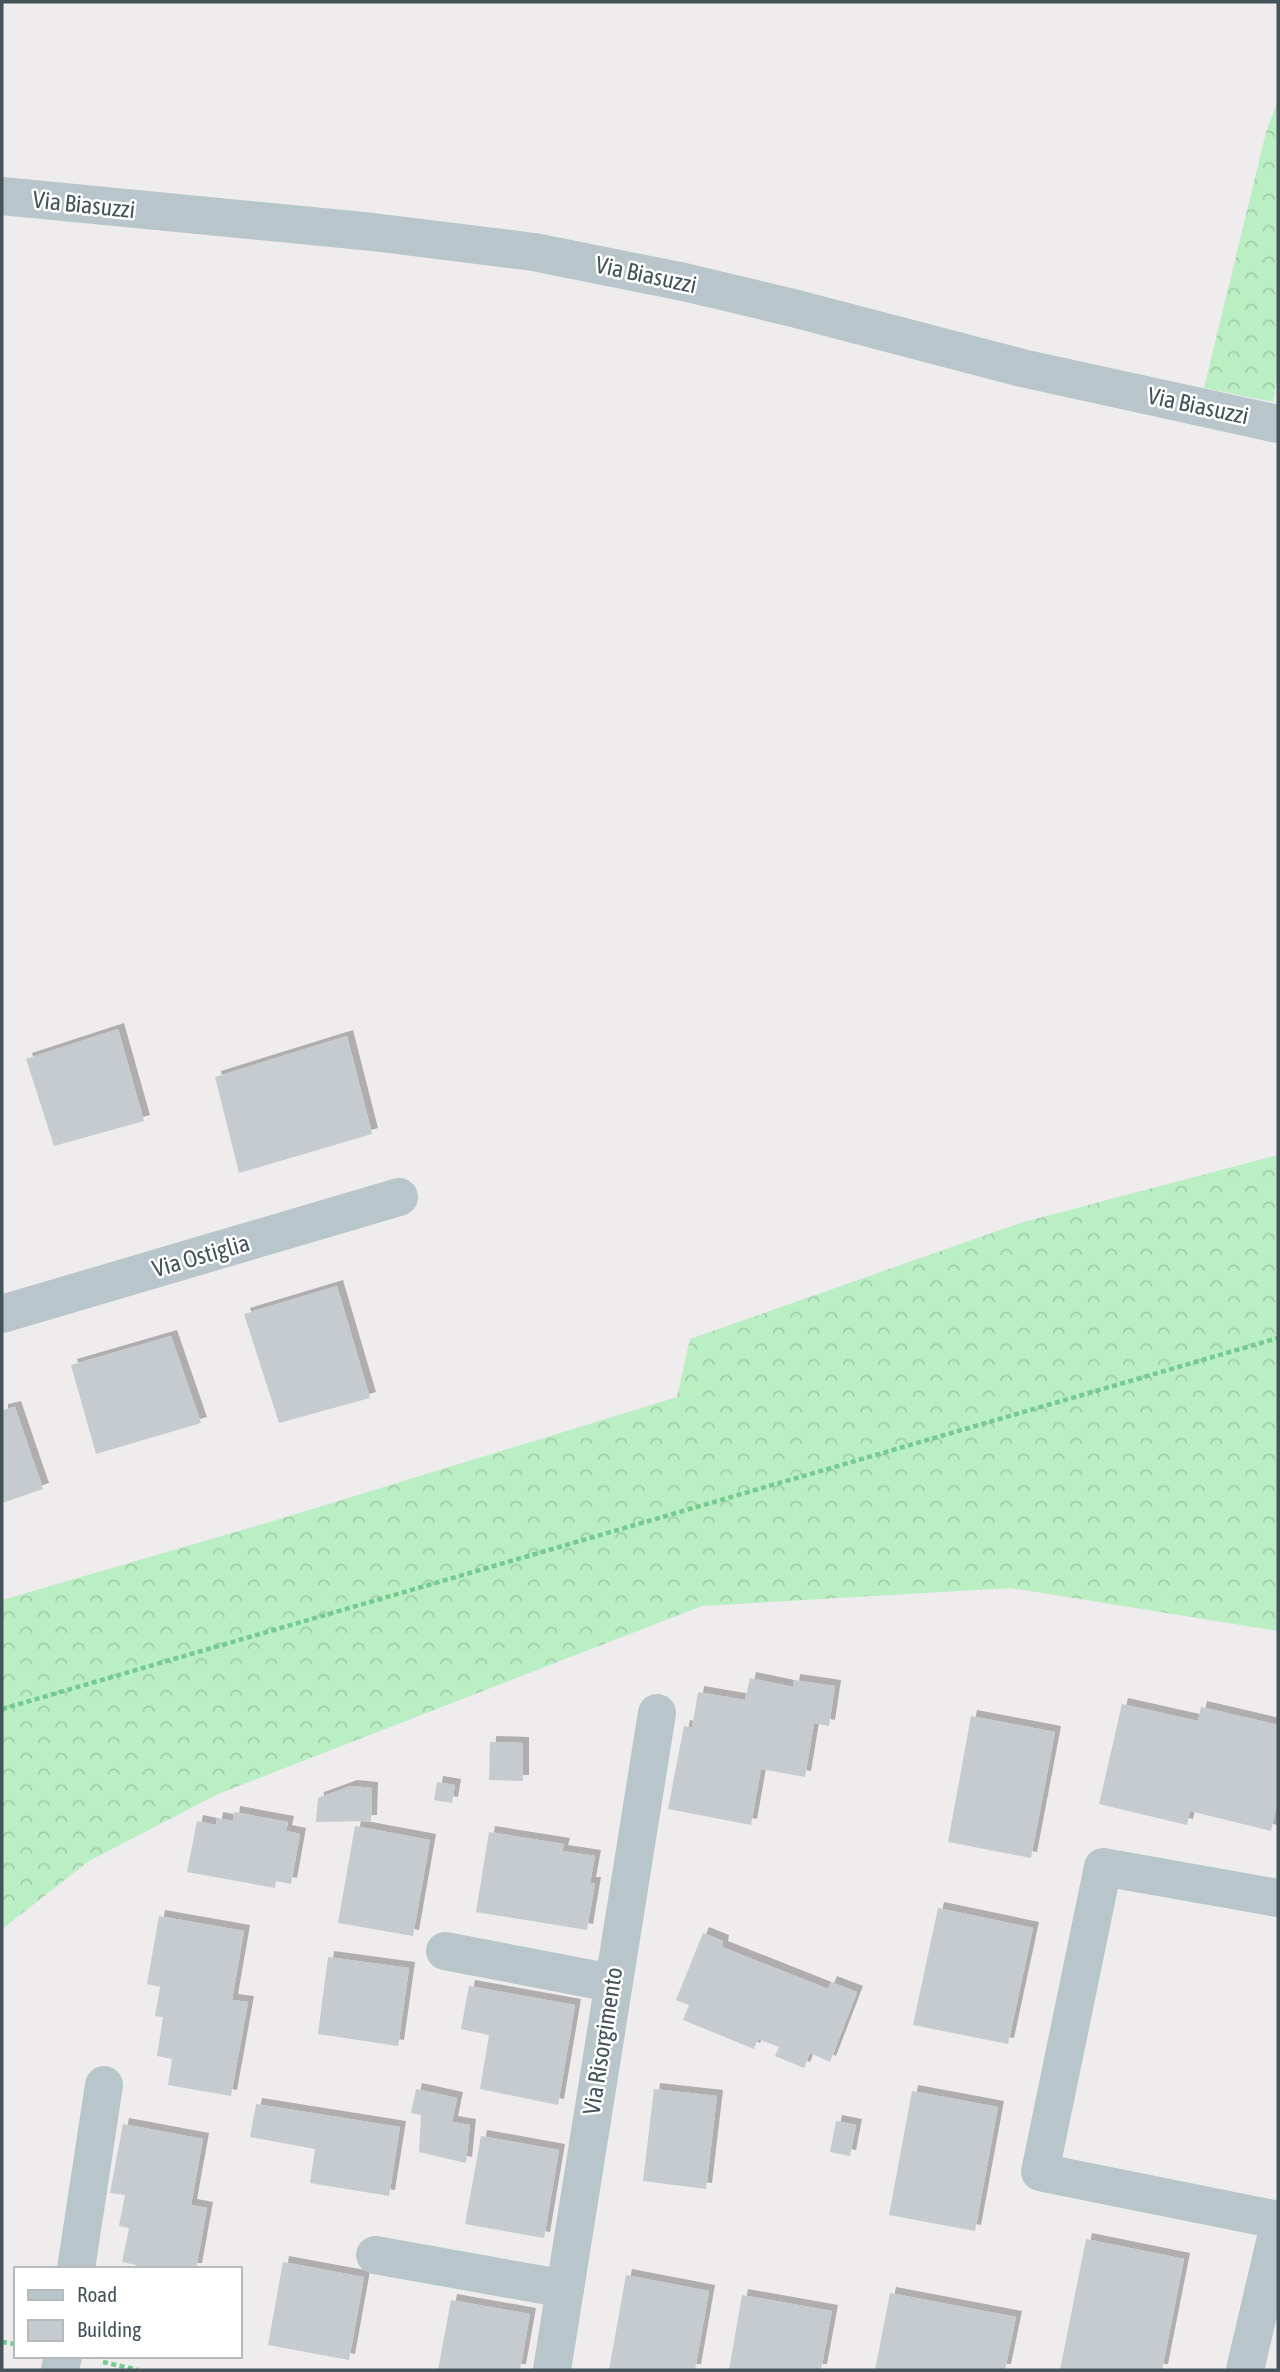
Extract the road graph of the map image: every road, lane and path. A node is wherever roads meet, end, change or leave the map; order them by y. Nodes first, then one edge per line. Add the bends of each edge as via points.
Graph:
1 (2, 196) edge
2 (1278, 424) edge
3 (400, 1197) dead end
4 (2, 1314) edge
5 (1278, 1338) edge
6 (2, 1709) edge
7 (657, 1713) dead end
8 (1278, 1898) edge
9 (445, 1951) dead end
10 (612, 1983) junction
11 (104, 2085) dead end
12 (1278, 2220) edge
13 (1278, 2229) edge
14 (375, 2255) dead end
15 (76, 2267) edge
16 (565, 2289) junction
17 (102, 2362) dead end
18 (138, 2370) edge
19 (552, 2370) edge
20 (1245, 2370) edge

1 - 2 street, Via Biasuzzi via 534,252 684,282 1022,368
3 - 4 street, Via Ostiglia
5 - 6 path
7 - 10 street, Via Risorgimento
8 - 12 street via 1103,1867 1040,2172
9 - 10 street
10 - 16 street, Via Risorgimento
11 - 15 street
13 - 20 street
14 - 16 street
16 - 19 street, Via Risorgimento
17 - 18 path

